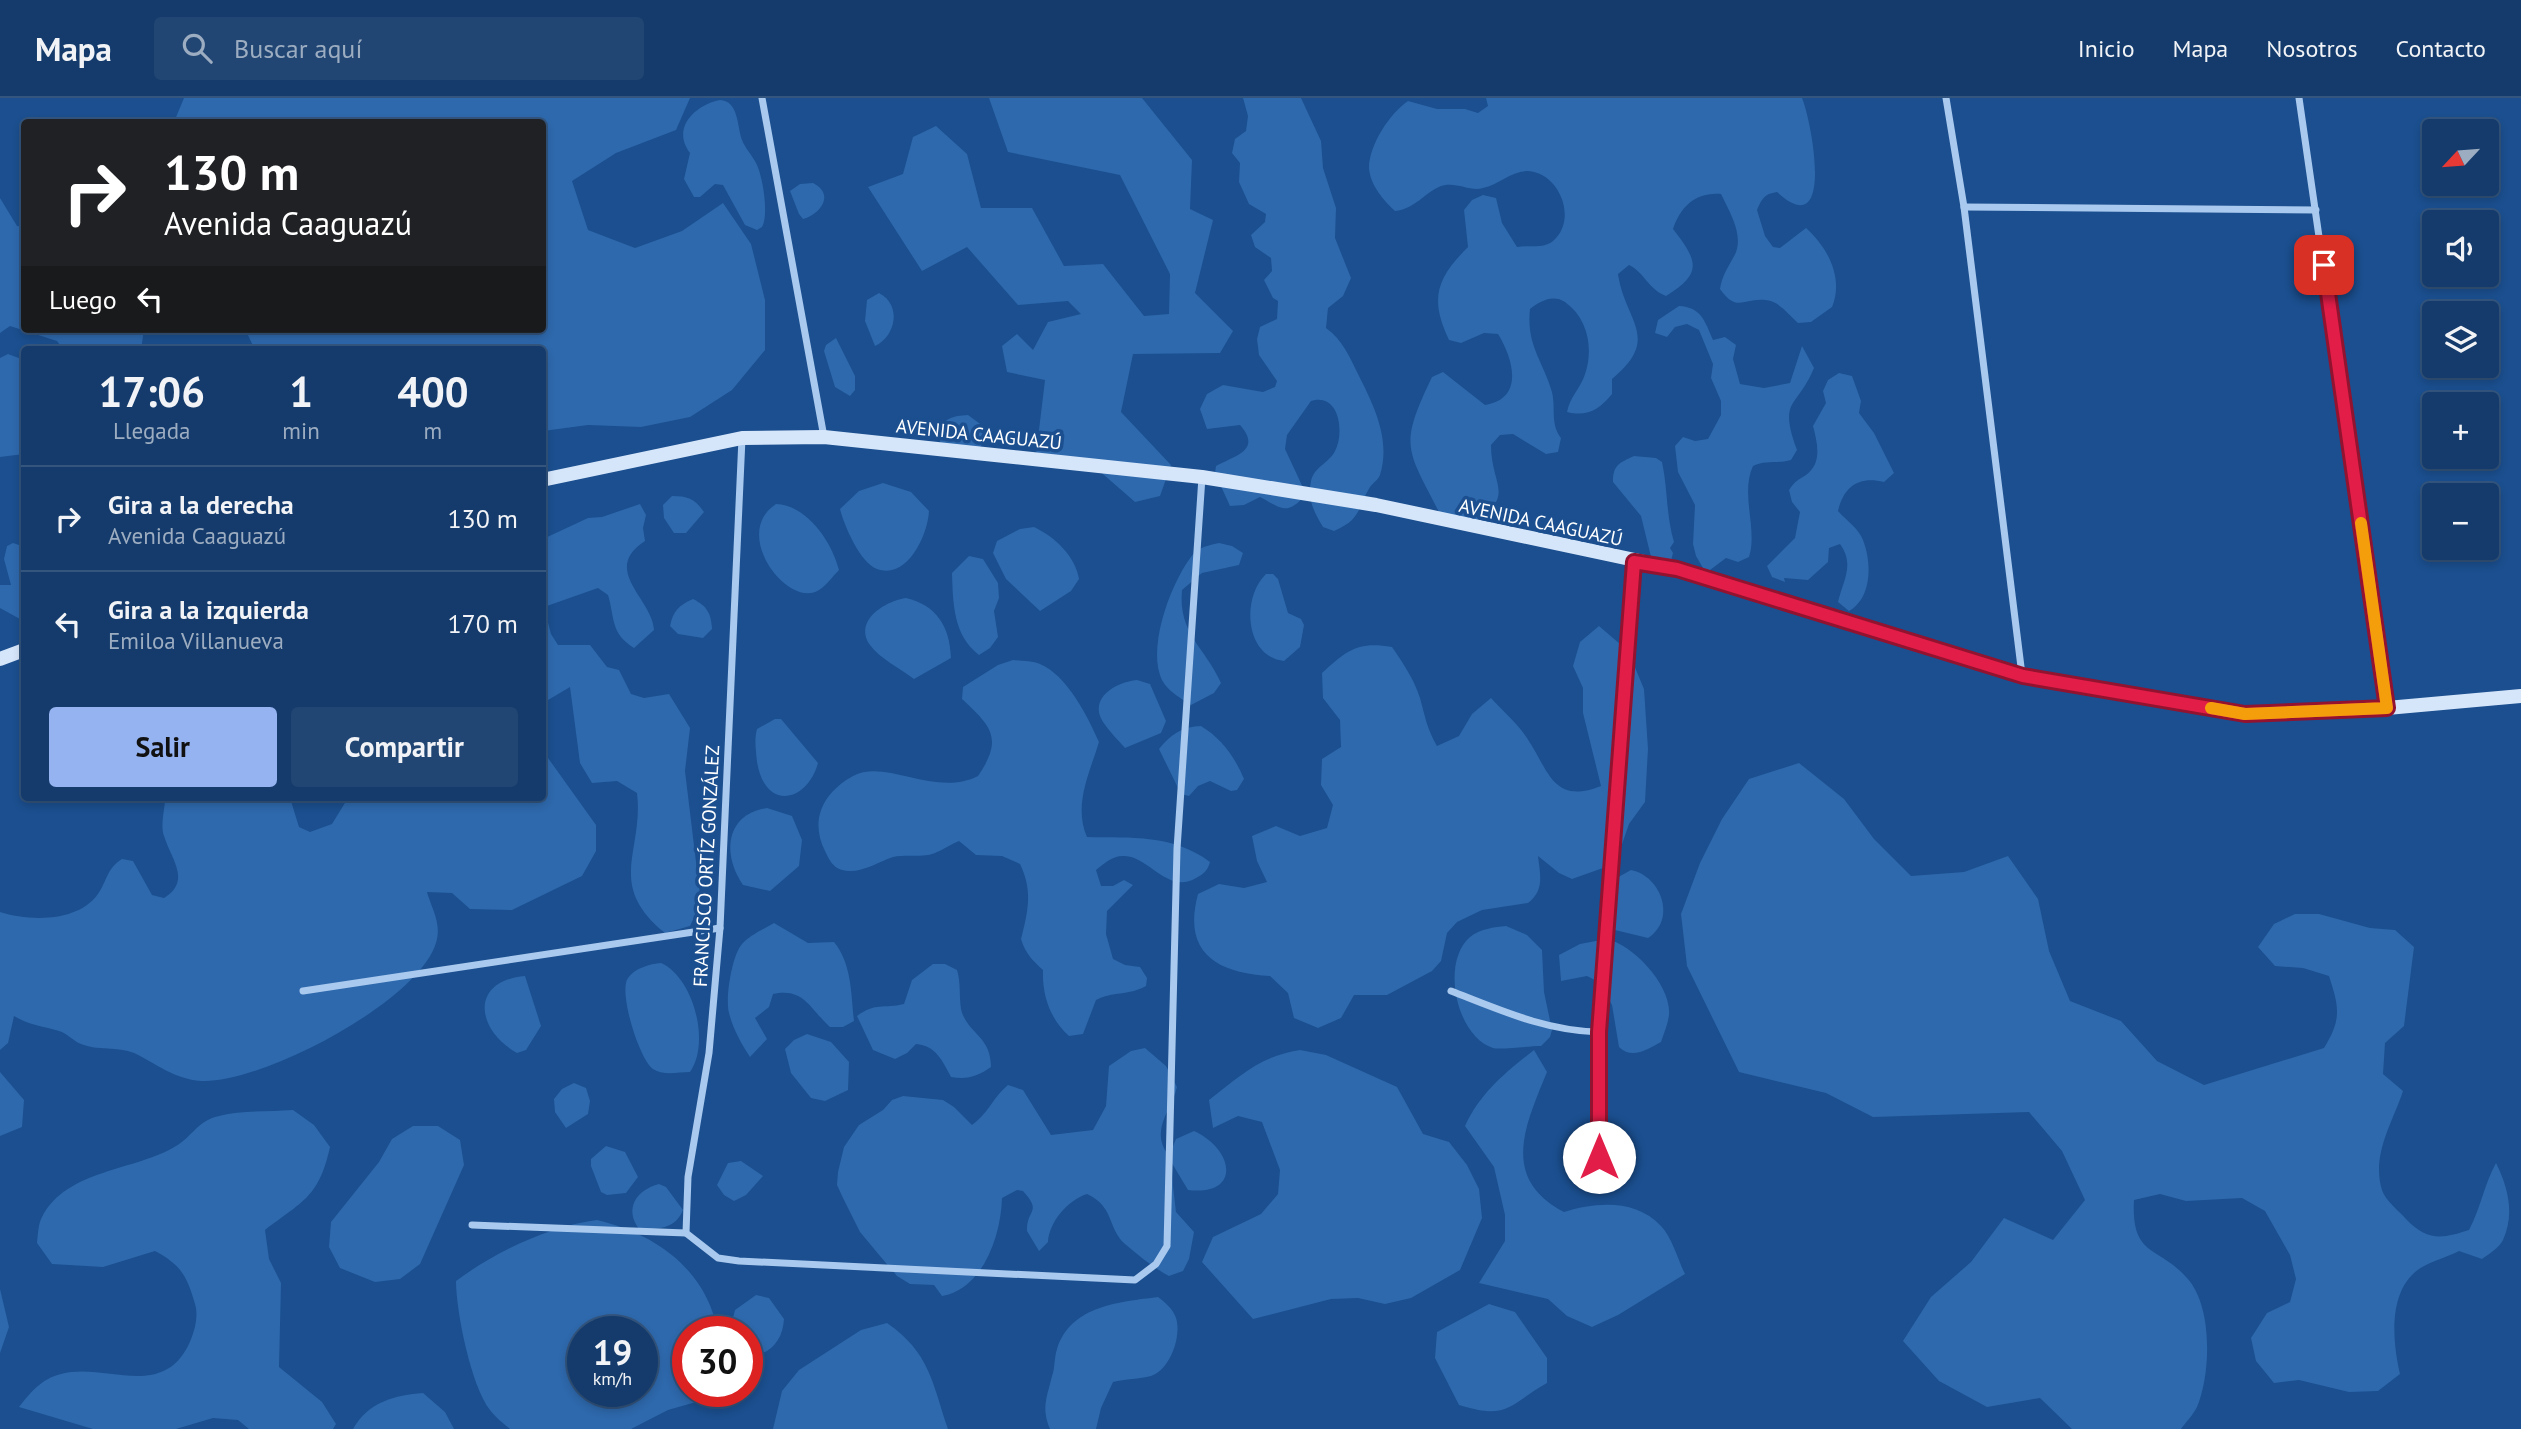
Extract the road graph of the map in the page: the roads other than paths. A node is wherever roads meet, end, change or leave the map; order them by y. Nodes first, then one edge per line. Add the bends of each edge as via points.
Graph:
1 (762, 98) edge
2 (1945, 98) edge
3 (2299, 98) edge
4 (1964, 207) junction
5 (2316, 210) junction
6 (824, 437) junction
7 (742, 438) junction
8 (1202, 477) junction
9 (546, 479) edge
10 (1634, 562) junction
11 (21, 651) edge
12 (0, 659) edge
13 (2023, 676) junction
14 (2521, 696) edge
15 (2387, 708) junction
16 (720, 928) junction
17 (303, 991) dead end
18 (1451, 991) dead end
19 (1599, 1032) junction
20 (1599, 1157) dead end
21 (472, 1225) dead end
22 (686, 1233) junction

1 - 6 street
2 - 4 street
3 - 5 street
4 - 5 street
4 - 13 street
5 - 15 street
6 - 7 street, AVENIDA CAAGUAZÚ
6 - 8 street, AVENIDA CAAGUAZÚ
7 - 9 street, AVENIDA CAAGUAZÚ
7 - 16 street, FRANCISCO ORTÍZ GONZÁLEZ
8 - 10 street, AVENIDA CAAGUAZÚ via 1376,505
8 - 22 street via 1177,849 1167,1245 1156,1264 1135,1280 738,1261 718,1258
10 - 13 street, AVENIDA CAAGUAZÚ via 1677,569
10 - 19 street
11 - 12 street
13 - 15 street, AVENIDA CAAGUAZÚ via 2245,714
14 - 15 street, AVENIDA CAAGUAZÚ
16 - 17 street
16 - 22 street, FRANCISCO ORTÍZ GONZÁLEZ via 709,1053 688,1177
18 - 19 street via 1539,1024 1568,1032
19 - 20 street
21 - 22 street

